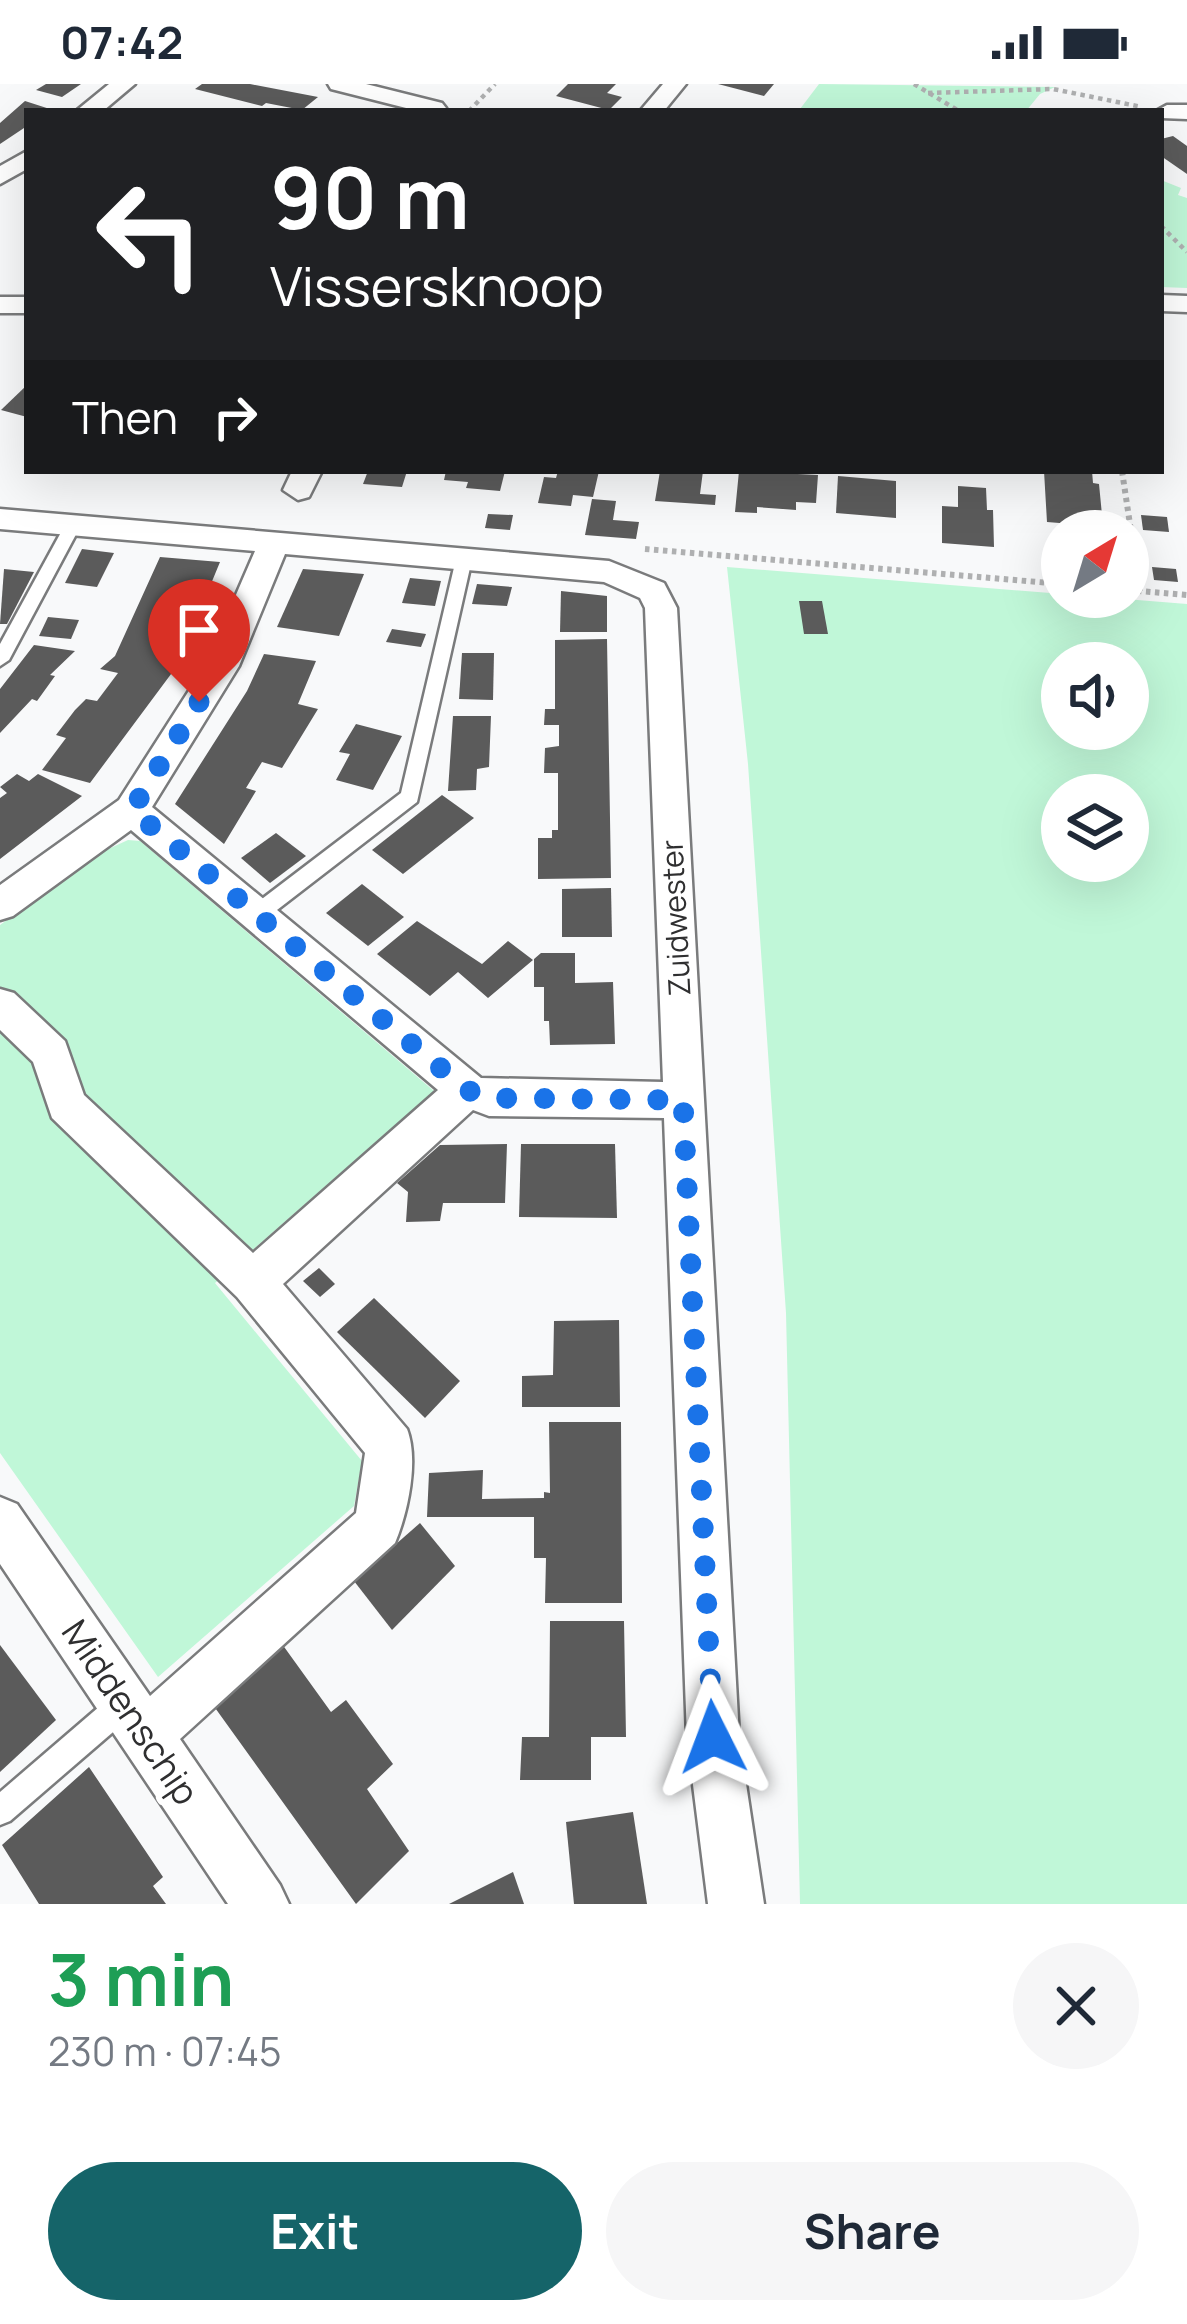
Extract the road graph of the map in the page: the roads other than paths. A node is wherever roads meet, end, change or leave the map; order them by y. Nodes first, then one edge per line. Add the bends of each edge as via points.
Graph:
1 (124, 84) edge
2 (339, 84) edge
3 (675, 84) edge
4 (92, 108) edge
5 (434, 108) dead end
6 (655, 108) edge
7 (0, 519) edge
8 (73, 525) junction
9 (275, 542) junction
10 (464, 559) junction
11 (0, 660) edge
12 (132, 810) junction
13 (0, 905) edge
14 (257, 914) junction
15 (0, 1005) edge
16 (467, 1090) junction
17 (683, 1100) junction
18 (253, 1282) junction
19 (0, 1521) edge
20 (135, 1719) junction
21 (0, 1811) edge
22 (261, 1904) edge
23 (736, 1904) edge

1 - 4 street
2 - 5 street
3 - 6 street
7 - 8 street, Zuidwester
8 - 9 street, Zuidwester
8 - 11 lane
9 - 10 street, Zuidwester
9 - 12 street via 222,666
10 - 14 lane via 410,797
10 - 17 street, Zuidwester via 609,572 652,591 661,608
12 - 13 street
12 - 14 street
14 - 16 street
15 - 18 street via 51,1053 66,1105
16 - 17 street via 489,1098
16 - 18 street
17 - 23 street, Zuidwester via 713,1737
18 - 20 street via 390,1446 378,1526
19 - 20 street, Middenschip
20 - 21 lane
20 - 22 street, Middenschip

